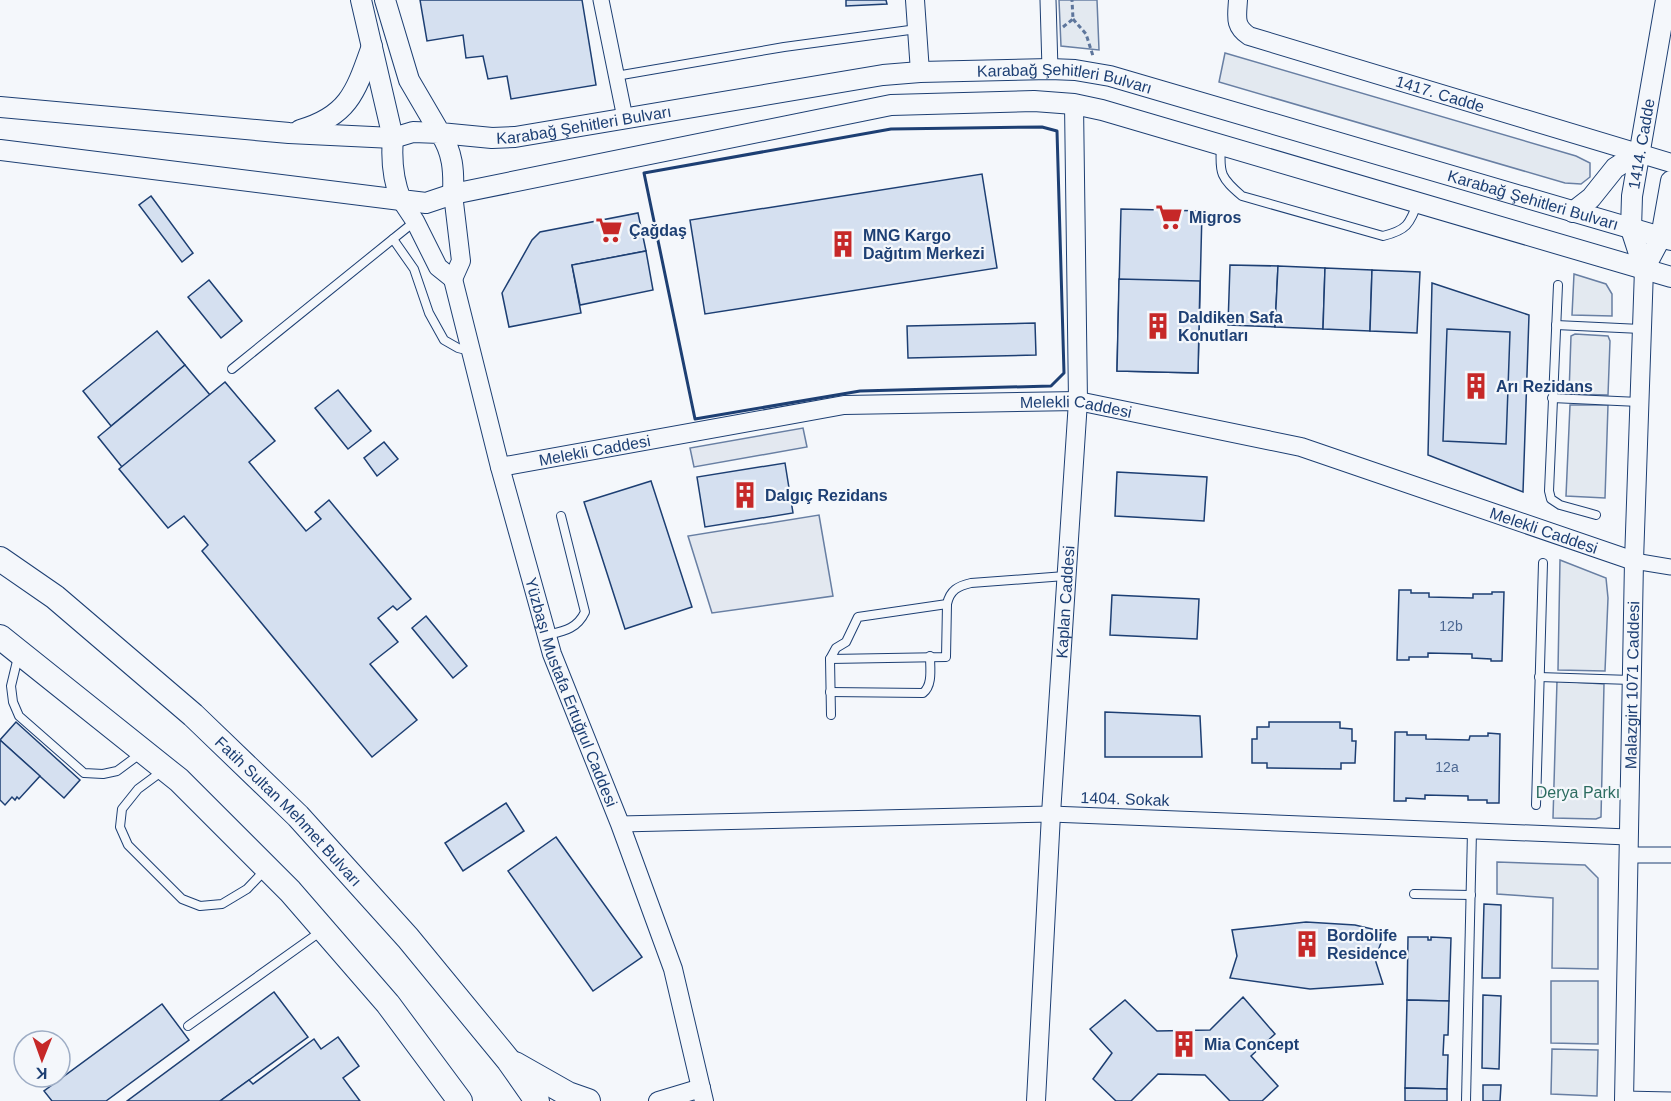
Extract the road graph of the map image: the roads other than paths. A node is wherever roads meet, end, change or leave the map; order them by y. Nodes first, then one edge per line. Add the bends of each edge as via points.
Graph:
1 (361, 0) edge
2 (385, 0) edge
3 (601, 0) edge
4 (915, 0) edge
5 (1048, 0) edge
6 (1238, 0) edge
7 (1666, 0) edge
8 (917, 28) junction
9 (372, 46) junction
10 (1050, 69) junction
11 (920, 72) junction
12 (616, 76) junction
13 (1074, 104) junction
14 (0, 107) edge
15 (625, 118) junction
16 (289, 133) junction
17 (440, 133) junction
18 (393, 138) junction
19 (1221, 145) junction
20 (0, 150) edge
21 (1638, 153) junction
22 (1671, 163) edge
23 (1671, 181) edge
24 (453, 194) junction
25 (400, 201) junction
26 (1418, 202) junction
27 (1574, 212) junction
28 (415, 221) junction
29 (1631, 229) junction
30 (393, 239) junction
31 (1666, 239) edge
32 (1644, 269) junction
33 (1671, 277) edge
34 (453, 279) junction
35 (1558, 285) dead end
36 (1557, 325) junction
37 (1642, 329) junction
38 (471, 352) junction
39 (232, 369) dead end
40 (1552, 398) junction
41 (1077, 401) junction
42 (1639, 402) junction
43 (500, 467) junction
44 (1596, 515) dead end
45 (561, 516) dead end
46 (0, 559) edge
47 (1634, 561) junction
48 (1543, 563) dead end
49 (1671, 567) edge
50 (1066, 576) junction
51 (947, 604) junction
52 (547, 635) junction
53 (0, 637) edge
54 (20, 652) junction
55 (930, 656) junction
56 (830, 659) junction
57 (1539, 677) junction
58 (1631, 680) junction
59 (830, 692) junction
60 (831, 715) dead end
61 (144, 752) junction
62 (165, 769) junction
63 (1536, 805) dead end
64 (1051, 814) junction
65 (620, 824) junction
66 (1472, 831) junction
67 (1628, 846) junction
68 (1671, 855) edge
69 (267, 868) junction
70 (1414, 894) dead end
71 (1471, 895) junction
72 (324, 930) junction
73 (188, 1026) dead end
74 (509, 1061) junction
75 (702, 1094) edge
76 (1624, 1100) edge
77 (1671, 1100) edge
78 (460, 1101) edge
79 (537, 1101) edge
80 (588, 1101) edge
81 (658, 1101) edge
82 (1036, 1101) edge
83 (1466, 1101) edge

1 - 9 main road
2 - 17 main road via 409,80
3 - 12 street
4 - 8 street
5 - 10 street
6 - 21 street, 1417. Cadde via 1237,21 1240,30 1249,36
7 - 21 main road, 1414. Cadde
8 - 11 street
8 - 12 lane
9 - 16 main road via 352,95 341,109 327,120
9 - 18 main road
10 - 11 main road, Karabağ Şehitleri Bulvarı
10 - 27 main road, Karabağ Şehitleri Bulvarı via 1091,72
11 - 15 main road, Karabağ Şehitleri Bulvarı
12 - 15 street
13 - 19 main road, Karabağ Şehitleri Bulvarı
13 - 24 main road, Karabağ Şehitleri Bulvarı via 1034,101 891,105
13 - 41 street, Kaplan Caddesi
14 - 16 main road, Karabağ Şehitleri Bulvarı
15 - 17 main road, Karabağ Şehitleri Bulvarı via 492,138
16 - 18 main road, Karabağ Şehitleri Bulvarı
17 - 18 main road, Karabağ Şehitleri Bulvarı via 413,132
17 - 24 main road via 451,154
18 - 25 main road via 394,180
19 - 26 main road, Karabağ Şehitleri Bulvarı
19 - 26 lane via 1220,166 1226,182 1242,196 1383,236 1402,231
20 - 25 main road, Karabağ Şehitleri Bulvarı
21 - 22 street, 1417. Cadde
21 - 27 main road via 1615,168
21 - 29 main road, 1414. Cadde
23 - 31 main road
24 - 25 main road, Karabağ Şehitleri Bulvarı via 426,203
24 - 34 street, Yüzbaşı Mustafa Ertuğrul Caddesi via 461,261
25 - 28 street, Yüzbaşı Mustafa Ertuğrul Caddesi
26 - 32 main road, Karabağ Şehitleri Bulvarı
27 - 29 main road, Karabağ Şehitleri Bulvarı
28 - 30 lane
28 - 34 street, Yüzbaşı Mustafa Ertuğrul Caddesi via 438,267
29 - 31 main road, Karabağ Şehitleri Bulvarı
29 - 32 main road, 1414. Cadde
30 - 38 lane via 414,268 429,313 444,340
30 - 39 lane
31 - 32 main road
32 - 33 main road, Karabağ Şehitleri Bulvarı
32 - 37 street, Malazgirt 1071 Caddesi
34 - 38 street, Yüzbaşı Mustafa Ertuğrul Caddesi
35 - 36 lane
36 - 37 lane
36 - 40 lane
37 - 42 street, Malazgirt 1071 Caddesi
38 - 43 street, Yüzbaşı Mustafa Ertuğrul Caddesi
40 - 42 lane
40 - 44 lane via 1551,500
41 - 43 street, Melekli Caddesi via 844,405
41 - 47 street, Melekli Caddesi via 1301,447
41 - 50 street, Kaplan Caddesi
42 - 47 street, Malazgirt 1071 Caddesi
43 - 52 street, Yüzbaşı Mustafa Ertuğrul Caddesi
45 - 52 lane via 585,612 580,623
46 - 74 highway, Fatih Sultan Mehmet Bulvarı via 55,597 193,715 298,816 408,938
47 - 49 street
47 - 58 street, Malazgirt 1071 Caddesi
48 - 57 lane
50 - 51 lane via 958,586
50 - 64 street, Kaplan Caddesi
51 - 55 lane via 946,657
51 - 56 lane via 858,617 846,642 836,648
52 - 65 street, Yüzbaşı Mustafa Ertuğrul Caddesi
53 - 54 highway
54 - 61 highway
54 - 61 lane via 11,686 19,716 84,773 117,771
55 - 56 lane
55 - 59 lane via 930,678 923,693
56 - 59 lane
57 - 58 lane
57 - 63 lane
58 - 67 street, Malazgirt 1071 Caddesi
59 - 60 lane
61 - 62 highway
62 - 69 highway
62 - 69 lane via 138,789 122,808 120,827 128,845 182,899 200,906 222,904 247,889
64 - 65 street, 1404. Sokak
64 - 66 street, 1404. Sokak
64 - 82 street, Kaplan Caddesi
65 - 75 street, Yüzbaşı Mustafa Ertuğrul Caddesi via 673,969
66 - 67 street, 1404. Sokak
66 - 71 lane
67 - 68 street, 1404. Sokak
67 - 76 street, Malazgirt 1071 Caddesi
69 - 72 highway
70 - 71 lane
71 - 83 lane
72 - 73 lane
72 - 78 highway via 388,1004
74 - 79 highway, Fatih Sultan Mehmet Bulvarı
74 - 80 highway
75 - 81 street
76 - 77 street

